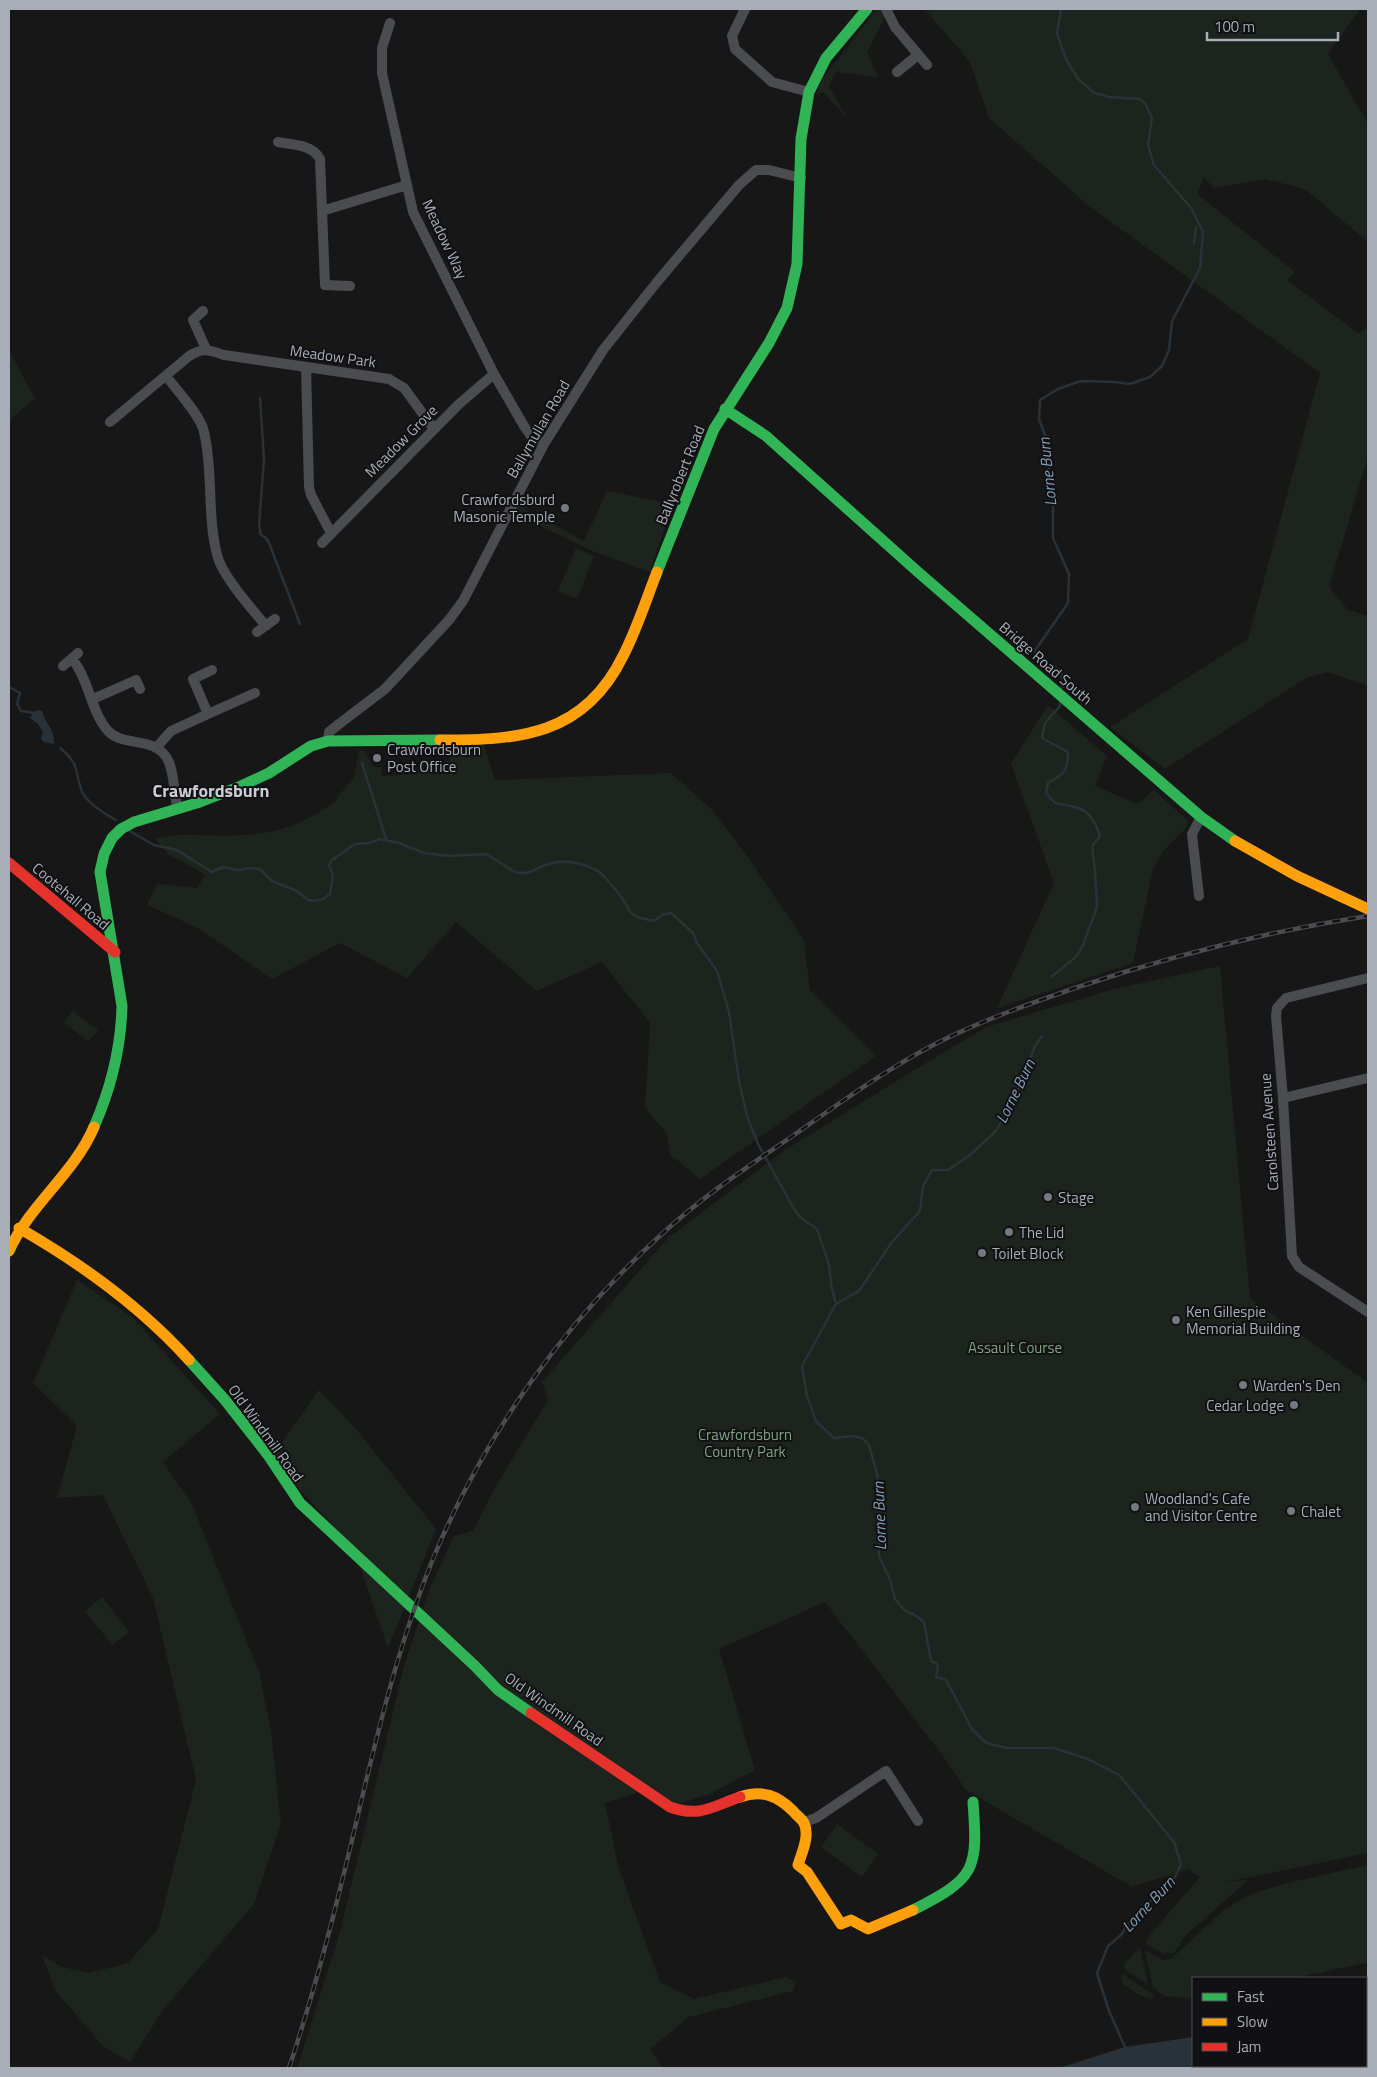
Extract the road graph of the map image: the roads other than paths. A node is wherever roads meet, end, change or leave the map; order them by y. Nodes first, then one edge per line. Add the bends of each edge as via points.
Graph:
1 (745, 9) edge
2 (867, 9) edge
3 (886, 9) edge
4 (390, 23) dead end
5 (918, 54) junction
6 (927, 64) dead end
7 (897, 72) dead end
8 (809, 92) junction
9 (278, 142) dead end
10 (801, 178) junction
11 (407, 185) junction
12 (322, 211) junction
13 (350, 286) dead end
14 (203, 311) dead end
15 (206, 349) junction
16 (306, 367) junction
17 (494, 374) junction
18 (166, 376) junction
19 (725, 408) junction
20 (110, 422) dead end
21 (434, 429) junction
22 (544, 444) junction
23 (331, 533) junction
24 (322, 543) dead end
25 (275, 619) dead end
26 (63, 666) dead end
27 (212, 670) dead end
28 (136, 680) dead end
29 (255, 693) dead end
30 (93, 699) junction
31 (208, 714) junction
32 (328, 741) junction
33 (156, 748) junction
34 (178, 809) junction
35 (1201, 817) junction
36 (9, 863) edge
37 (1199, 896) dead end
38 (1368, 909) edge
39 (114, 952) junction
40 (1368, 978) edge
41 (1368, 1078) edge
42 (1283, 1098) junction
43 (19, 1228) junction
44 (9, 1251) edge
45 (1367, 1310) edge
46 (973, 1802) dead end
47 (918, 1821) dead end
48 (804, 1822) junction

1 - 8 street via 732,36 735,49 772,82
2 - 8 street, Ballyrobert Road via 825,63
3 - 5 street via 895,27
4 - 11 street, Meadow Way via 382,48 382,74
5 - 6 street
5 - 7 street
8 - 10 street, Ballyrobert Road via 802,138
9 - 12 street via 308,148 318,155
10 - 19 street, Ballyrobert Road via 798,262 790,297 777,332
10 - 22 street, Ballymullan Road via 756,170 740,185 602,350
11 - 12 street
11 - 17 street, Meadow Way via 413,212
12 - 13 street via 325,285
14 - 15 street via 193,320
15 - 16 street, Meadow Park via 224,355
15 - 18 street via 196,351
16 - 21 street, Meadow Park via 395,381 404,388
16 - 23 street via 309,487
17 - 21 street, Meadow Grove
17 - 22 street, Meadow Way via 524,426
18 - 20 street
18 - 25 street via 204,430 220,561 261,629
19 - 32 street, Ballyrobert Road via 624,655 597,698 557,724 502,738
19 - 35 street, Bridge Road South via 766,436
21 - 23 street, Meadow Grove
22 - 32 street, Ballymullan Road via 463,601 385,689 329,732
23 - 24 street, Meadow Grove
26 - 30 street via 75,656
27 - 31 street via 190,681
28 - 30 street
29 - 31 street
30 - 33 street via 105,726 119,738 145,742
31 - 33 street via 171,731
32 - 34 street via 318,742 261,778
33 - 34 street via 167,758 171,768 173,795
34 - 39 street via 128,824 115,835 104,852 100,872
35 - 37 street via 1192,834
35 - 38 street, Bridge Road South via 1297,876
36 - 39 street, Cootehall Road
39 - 43 street via 122,1024 99,1117 88,1143
40 - 42 street, Carolsteen Avenue via 1290,997 1280,1004 1276,1016
41 - 42 street
42 - 45 street, Carolsteen Avenue via 1293,1261
43 - 44 street
43 - 48 street, Old Windmill Road via 96,1278 180,1350 225,1400 300,1503 498,1690 670,1807 683,1812 702,1811 741,1794 770,1795
46 - 48 street via 976,1842 967,1874 914,1911 868,1929 851,1920 841,1924 807,1872 798,1865 806,1837
47 - 48 street via 886,1771 816,1818

